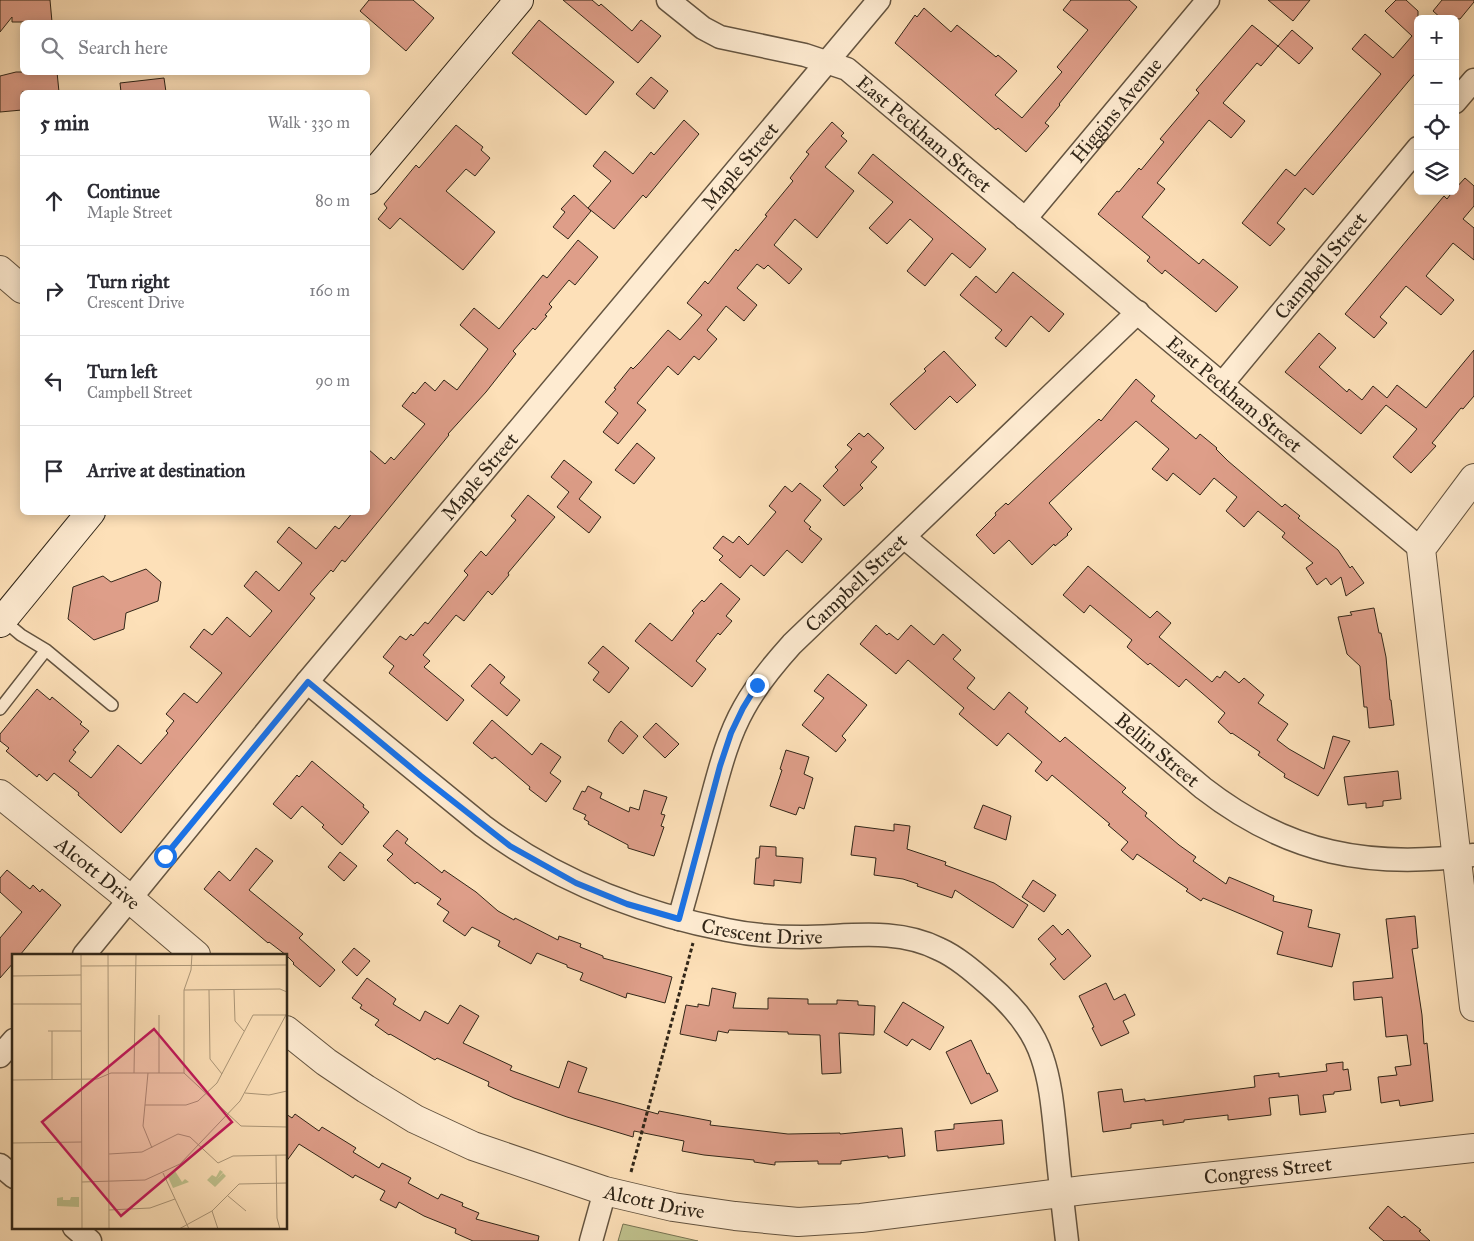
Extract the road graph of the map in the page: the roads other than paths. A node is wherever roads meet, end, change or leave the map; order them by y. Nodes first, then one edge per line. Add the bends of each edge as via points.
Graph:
1 (519, 0) edge
2 (668, 0) edge
3 (879, 0) edge
4 (1208, 0) edge
5 (828, 61) junction
6 (1474, 80) edge
7 (1459, 97) edge
8 (1416, 150) edge
9 (370, 178) edge
10 (1025, 219) junction
11 (0, 270) edge
12 (20, 287) edge
13 (1138, 312) junction
14 (1222, 384) junction
15 (1474, 478) edge
16 (89, 515) edge
17 (904, 537) junction
18 (1421, 549) junction
19 (2, 621) edge
20 (46, 650) junction
21 (308, 682) junction
22 (112, 705) dead end
23 (0, 709) edge
24 (0, 794) edge
25 (1465, 856) edge
26 (130, 899) junction
27 (679, 919) junction
28 (85, 954) edge
29 (195, 954) edge
30 (1474, 1006) edge
31 (288, 1032) edge
32 (12, 1042) edge
33 (0, 1056) edge
34 (1474, 1148) edge
35 (0, 1165) edge
36 (12, 1175) edge
37 (605, 1191) junction
38 (1061, 1194) junction
39 (75, 1228) edge
40 (90, 1241) edge
41 (591, 1241) edge
42 (1067, 1241) edge

1 - 9 street
2 - 5 street, East Peckham Street via 703,28 720,37
3 - 5 street, Maple Street
4 - 10 street, Higgins Avenue
5 - 10 street, East Peckham Street via 847,69
5 - 21 street, Maple Street
6 - 7 street
8 - 14 street, Campbell Street
10 - 13 street, East Peckham Street
11 - 12 street
13 - 14 street, East Peckham Street
13 - 17 street, Campbell Street
14 - 18 street, East Peckham Street
15 - 18 street
16 - 19 street
17 - 25 street, Bellin Street via 1202,788 1255,824 1318,849 1349,856 1413,860
17 - 27 street, Campbell Street via 774,664 743,708 720,766
18 - 25 street
19 - 20 lane
20 - 22 lane
20 - 23 lane
21 - 26 street, Maple Street
21 - 27 street, Crescent Drive via 510,846 576,883 627,904
24 - 26 street, Alcott Drive
25 - 30 street
26 - 28 street, Maple Street
26 - 29 street, Alcott Drive
27 - 38 street, Crescent Drive via 760,935 883,935 905,938 940,949 979,976 1009,1004 1042,1056 1051,1096
31 - 37 street, Alcott Drive via 326,1062 416,1119 472,1146
32 - 33 street
34 - 38 street, Congress Street
35 - 36 street
37 - 38 street, Alcott Drive via 673,1208 798,1222 861,1218
37 - 41 street
38 - 42 street, Crescent Drive
39 - 40 street

